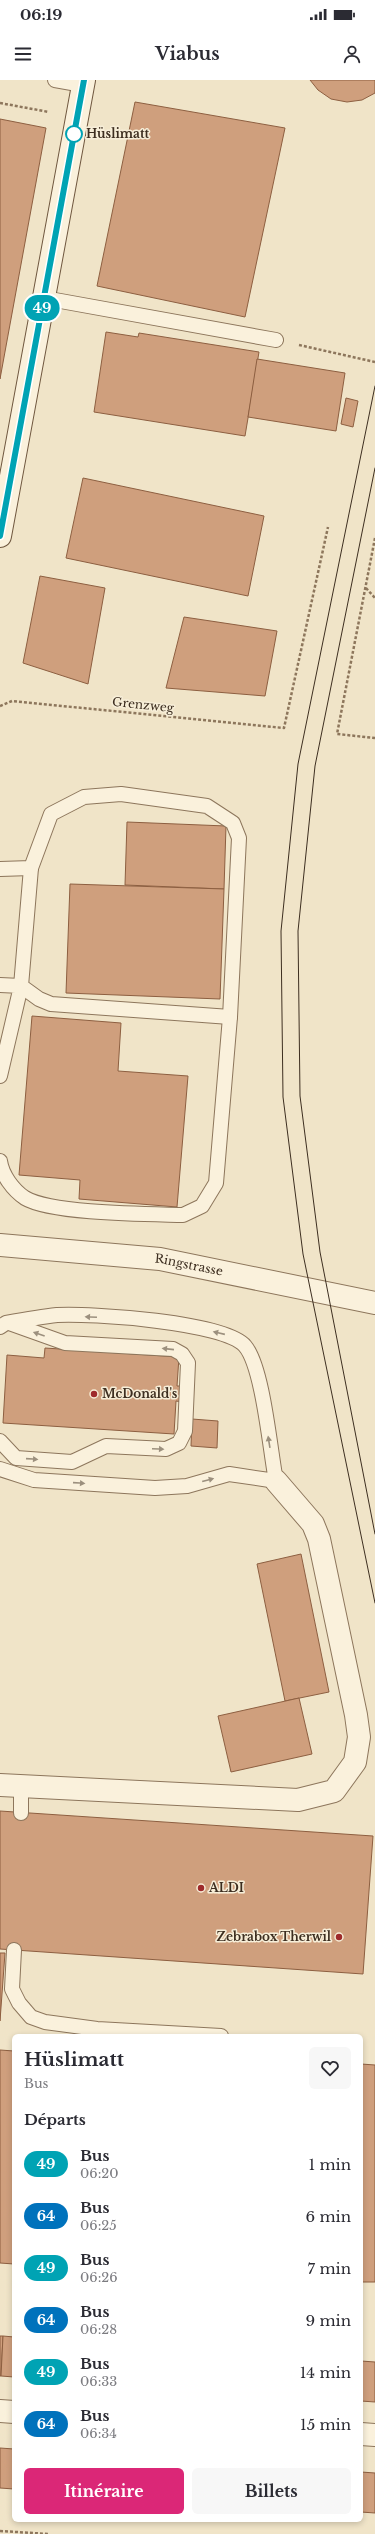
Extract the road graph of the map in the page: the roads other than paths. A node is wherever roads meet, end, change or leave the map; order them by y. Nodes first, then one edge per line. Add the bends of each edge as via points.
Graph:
1 (55, 80) edge
2 (84, 82) edge
3 (44, 298) junction
4 (276, 340) road end
5 (0, 536) edge
6 (31, 868) junction
7 (0, 869) edge
8 (0, 985) edge
9 (21, 986) junction
10 (230, 1017) junction
11 (0, 1076) edge
12 (0, 1161) edge
13 (0, 1245) edge
14 (375, 1303) edge
15 (3, 1325) edge
16 (0, 1441) edge
17 (0, 1469) edge
18 (276, 1481) junction
19 (0, 1784) edge
20 (21, 1786) junction
21 (21, 1813) dead end
22 (14, 1950) dead end
23 (185, 2034) edge
24 (0, 2411) edge
25 (12, 2412) edge
26 (363, 2434) edge
27 (375, 2435) edge

1 - 2 lane
2 - 3 street
3 - 4 lane
3 - 5 street
6 - 7 lane
6 - 9 lane
6 - 10 lane via 51,814 84,797 121,794 207,806 233,823 239,838
8 - 9 lane
9 - 10 lane via 51,1004
9 - 11 lane
10 - 12 lane via 216,1183 202,1206 183,1215 55,1207 25,1198 2,1174
13 - 14 street, Ringstrasse via 160,1259
16 -> 15 lane via 16,1458 72,1462 106,1446 166,1449 179,1443 185,1431 188,1363 182,1354 173,1349 65,1343
18 -> 15 lane via 256,1366 245,1346 229,1335 165,1320 58,1315
17 -> 18 lane via 34,1480 155,1488 186,1486 229,1474
18 - 20 street via 313,1524 319,1539 356,1715 359,1737 355,1762 334,1791 298,1800
19 - 20 street
20 - 21 lane
22 - 23 lane via 12,1988 19,2004 31,2017 45,2022 96,2029
24 - 25 street
26 - 27 street

